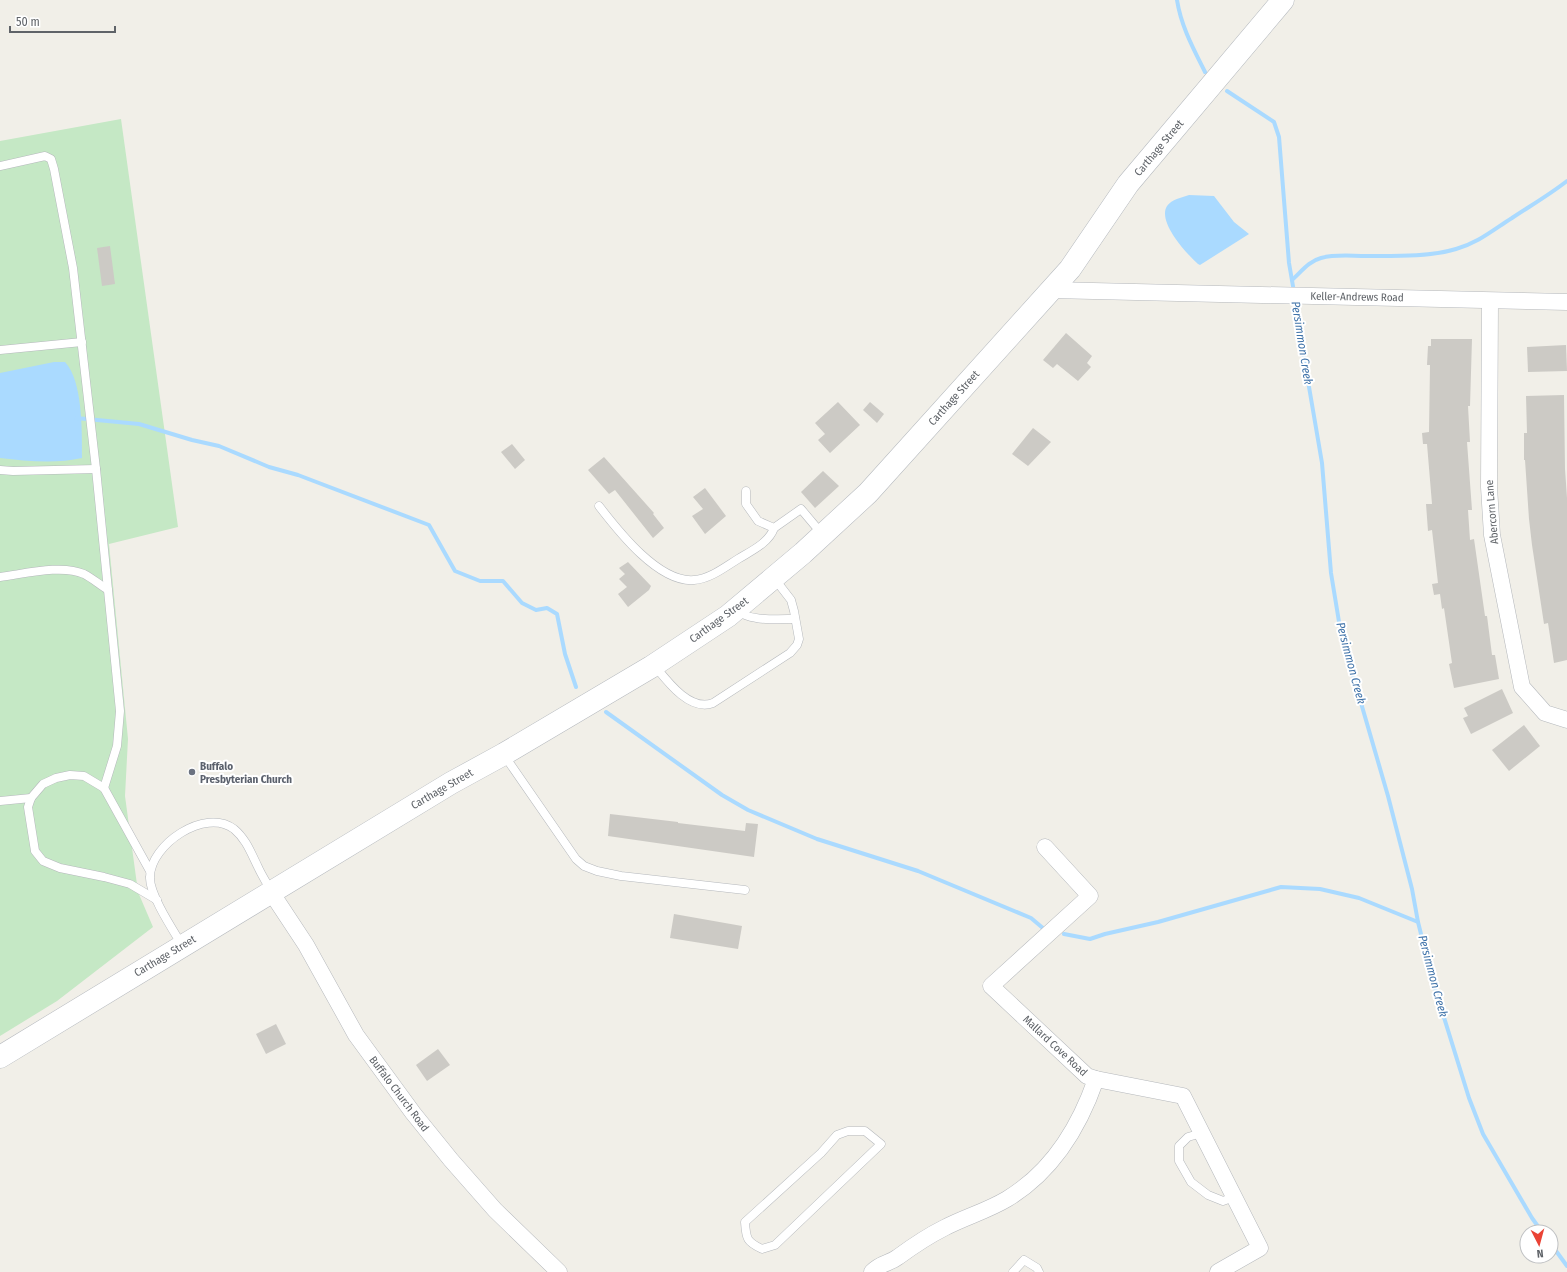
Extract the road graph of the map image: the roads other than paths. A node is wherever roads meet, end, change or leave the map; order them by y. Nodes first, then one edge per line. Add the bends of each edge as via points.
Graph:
1 (1283, 0) edge
2 (0, 166) edge
3 (1051, 290) junction
4 (1490, 301) junction
5 (1567, 302) edge
6 (82, 342) junction
7 (0, 350) edge
8 (96, 469) junction
9 (0, 470) edge
10 (746, 491) dead end
11 (599, 506) dead end
12 (774, 528) junction
13 (822, 535) junction
14 (0, 577) edge
15 (774, 577) junction
16 (108, 590) junction
17 (736, 608) junction
18 (795, 618) junction
19 (654, 665) junction
20 (1567, 720) edge
21 (504, 754) junction
22 (104, 788) junction
23 (31, 798) junction
24 (0, 801) edge
25 (1045, 847) dead end
26 (150, 870) junction
27 (745, 890) dead end
28 (271, 892) junction
29 (157, 900) junction
30 (182, 946) junction
31 (0, 1057) edge
32 (1096, 1079) junction
33 (1202, 1133) junction
34 (1234, 1197) junction
35 (775, 1245) joint
36 (893, 1266) edge
37 (559, 1272) edge
38 (872, 1272) edge
39 (1013, 1272) edge
40 (1039, 1272) edge
41 (1218, 1272) edge

1 - 3 main road, Carthage Street via 1128,184 1070,269
2 - 6 lane via 45,156 51,159 73,268
3 - 4 street, Keller-Andrews Road
3 - 13 main road, Carthage Street via 871,490
4 - 5 street, Keller-Andrews Road
4 - 20 street, Abercorn Lane via 1488,487 1492,535 1522,687 1545,713
6 - 7 lane
6 - 8 lane
8 - 9 lane
8 - 16 lane
10 - 12 lane via 746,504 758,521
11 - 12 lane via 615,527 648,560 683,580 709,576 732,563 763,542
12 - 13 lane via 800,509
13 - 15 main road, Carthage Street
14 - 16 lane via 70,570 84,574
15 - 17 main road, Carthage Street
15 - 18 lane via 792,600
16 - 22 lane via 120,711 117,746
17 - 18 lane via 746,616 766,619
17 - 19 main road, Carthage Street
18 - 19 lane via 799,640 790,653 708,705 691,701 674,689
19 - 21 main road, Carthage Street
21 - 27 lane via 576,859 584,866 597,872 621,876
21 - 28 main road, Carthage Street via 451,783
22 - 23 lane via 84,776 70,775 43,784
22 - 26 lane
23 - 24 lane
23 - 29 lane via 28,807 35,851 44,861 60,868 130,884
25 - 32 street, Mallard Cove Road via 1090,896 991,986 1087,1076
26 - 28 lane via 163,848 178,834 206,822 220,822 233,828 243,838
26 - 29 lane via 150,879
28 - 30 main road, Carthage Street
28 - 37 street, Buffalo Church Road via 306,945 356,1034 413,1113 495,1210
29 - 30 lane
30 - 31 main road, Carthage Street
32 - 33 street, Mallard Cove Road via 1183,1096
32 - 36 street via 1073,1131 1047,1167 1007,1199 915,1244
33 - 34 street, Mallard Cove Road
33 - 34 lane via 1188,1137 1180,1146 1179,1161 1191,1182 1208,1195 1223,1201
34 - 41 street, Mallard Cove Road via 1260,1248
35 - 35 lane via 786,1234 881,1144 865,1131 848,1131 837,1136 745,1222 746,1236 751,1244 762,1249
36 - 38 street via 879,1265
39 - 40 lane via 1024,1260

